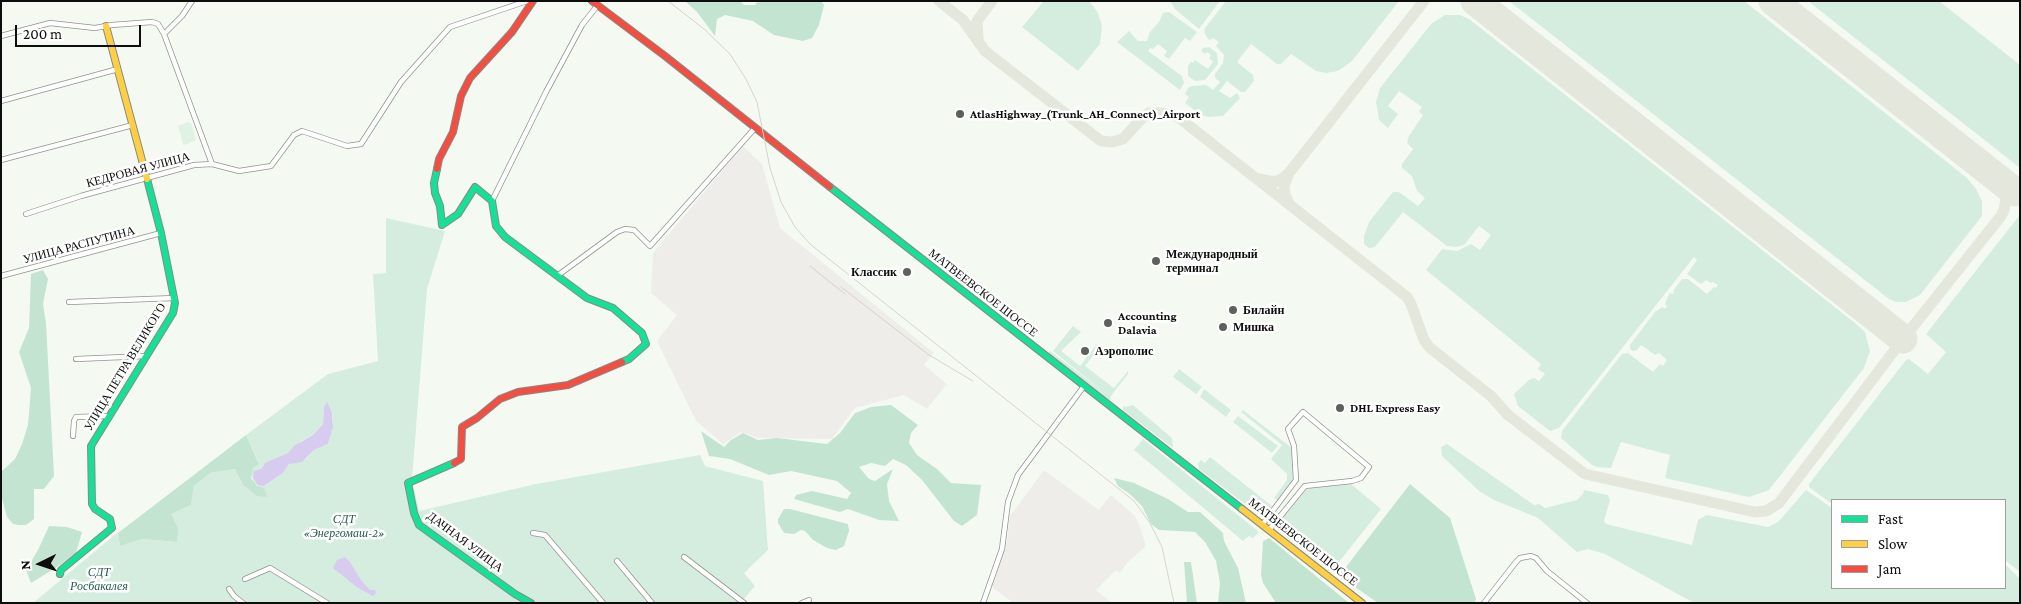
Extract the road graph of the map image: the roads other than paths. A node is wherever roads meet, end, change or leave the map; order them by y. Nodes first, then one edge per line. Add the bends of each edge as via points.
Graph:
1 (192, 1) edge
2 (528, 1) edge
3 (533, 1) edge
4 (594, 4) edge
5 (106, 26) junction
6 (164, 34) junction
7 (1, 36) edge
8 (118, 69) junction
9 (1, 101) edge
10 (133, 125) junction
11 (755, 128) junction
12 (1, 160) edge
13 (212, 164) junction
14 (147, 179) junction
15 (492, 201) junction
16 (26, 214) dead end
17 (161, 233) junction
18 (1, 276) edge
19 (557, 276) junction
20 (175, 298) junction
21 (69, 302) dead end
22 (147, 356) junction
23 (76, 358) dead end
24 (1084, 386) junction
25 (110, 416) junction
26 (73, 436) dead end
27 (1262, 525) junction
28 (1269, 530) junction
29 (533, 533) dead end
30 (684, 558) dead end
31 (617, 561) dead end
32 (60, 574) dead end
33 (245, 578) dead end
34 (229, 589) dead end
35 (809, 600) dead end
36 (243, 603) edge
37 (327, 603) edge
38 (531, 603) edge
39 (603, 603) edge
40 (652, 603) edge
41 (744, 603) edge
42 (802, 603) edge
43 (983, 603) edge
44 (1362, 603) edge
45 (1484, 603) edge
46 (1587, 603) edge

1 - 6 street
2 - 13 street, КЕДРОВАЯ УЛИЦА via 450,27 401,82 361,144 347,146 302,131 294,135 271,166 239,170
3 - 15 street via 512,32 468,81 461,96 452,138 439,158 434,188 442,225 458,214 475,187
4 - 11 street, МАТВЕЕВСКОЕ ШОССЕ
4 - 15 street
5 - 6 street via 154,22
5 - 7 street via 95,28 46,23
5 - 8 street, УЛИЦА ПЕТРА ВЕЛИКОГО
6 - 13 street
8 - 9 street
8 - 10 street, УЛИЦА ПЕТРА ВЕЛИКОГО
10 - 12 street
10 - 14 street, УЛИЦА ПЕТРА ВЕЛИКОГО
11 - 19 street via 650,246 634,230 625,229
11 - 24 street, МАТВЕЕВСКОЕ ШОССЕ
13 - 14 street, КЕДРОВАЯ УЛИЦА via 194,165
14 - 16 street, КЕДРОВАЯ УЛИЦА
14 - 17 street, УЛИЦА ПЕТРА ВЕЛИКОГО
15 - 19 street via 496,226 505,237
17 - 18 street, УЛИЦА РАСПУТИНА
17 - 20 street, УЛИЦА ПЕТРА ВЕЛИКОГО
19 - 38 street, ДАЧНАЯ УЛИЦА via 587,298 613,308 642,333 646,344 628,359 568,385 518,392 500,399 462,427 461,458 408,482 411,504 420,525
20 - 21 street
20 - 22 street, УЛИЦА ПЕТРА ВЕЛИКОГО via 173,313
22 - 23 street
22 - 25 street, УЛИЦА ПЕТРА ВЕЛИКОГО
24 - 27 street, МАТВЕЕВСКОЕ ШОССЕ
24 - 43 street via 1017,478 1008,502 1002,549
25 - 26 street via 76,417
25 - 32 street, УЛИЦА ПЕТРА ВЕЛИКОГО via 91,446 90,494 93,507 110,519 112,528
27 - 28 street, МАТВЕЕВСКОЕ ШОССЕ
27 - 28 street via 1296,480 1294,446 1288,429 1303,412 1369,467 1361,478 1352,481 1306,486
28 - 44 street, МАТВЕЕВСКОЕ ШОССЕ
29 - 39 street via 545,535
30 - 41 street
31 - 40 street
33 - 37 street via 270,568
34 - 36 street
35 - 42 street
45 - 46 street via 1516,562 1531,556

